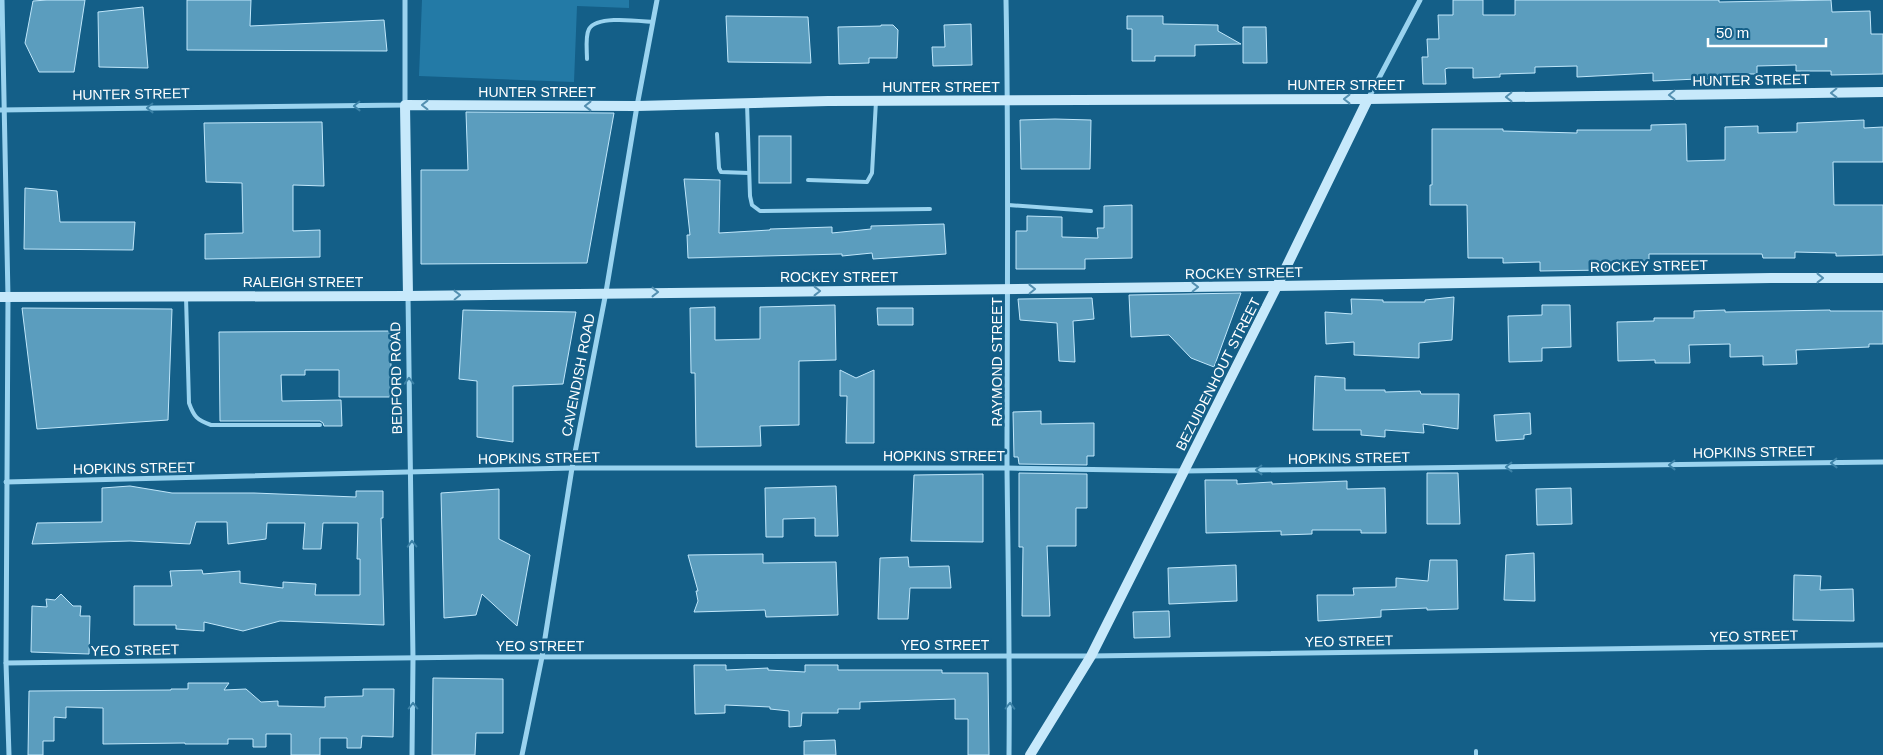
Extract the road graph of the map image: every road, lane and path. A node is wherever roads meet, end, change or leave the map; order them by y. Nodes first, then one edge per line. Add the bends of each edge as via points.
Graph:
1 (2, 0) edge
2 (405, 0) edge
3 (657, 0) edge
4 (1006, 0) edge
5 (1420, 0) edge
6 (653, 22) junction
7 (587, 60) dead end
8 (1883, 92) edge
9 (1368, 99) junction
10 (876, 101) junction
11 (1008, 101) junction
12 (747, 103) junction
13 (405, 105) junction
14 (636, 106) junction
15 (2, 110) edge
16 (717, 134) dead end
17 (749, 173) junction
18 (808, 180) dead end
19 (1008, 205) junction
20 (930, 209) dead end
21 (1091, 211) dead end
22 (1883, 278) edge
23 (1278, 286) junction
24 (1008, 289) junction
25 (606, 292) junction
26 (186, 296) junction
27 (408, 296) junction
28 (4, 297) edge
29 (320, 425) dead end
30 (1883, 462) edge
31 (572, 468) junction
32 (1007, 468) junction
33 (1184, 471) junction
34 (411, 473) junction
35 (3, 482) edge
36 (1883, 645) edge
37 (1010, 656) junction
38 (1091, 656) junction
39 (542, 657) junction
40 (413, 659) junction
41 (6, 663) junction
42 (9, 755) edge
43 (412, 755) edge
44 (522, 755) edge
45 (1009, 755) edge
46 (1030, 755) edge

1 - 15 street
2 - 13 street, BEDFORD ROAD
3 - 6 street, CAVENDISH ROAD
4 - 11 street, RAYMOND STREET
5 - 9 street, BEZUIDENHOUT STREET
6 - 7 lane via 615,20 595,23 588,31
6 - 14 street, CAVENDISH ROAD
8 -> 9 main road, HUNTER STREET
9 -> 11 main road, HUNTER STREET
9 - 23 main road, BEZUIDENHOUT STREET
10 - 11 main road, HUNTER STREET
10 - 12 main road, HUNTER STREET
10 - 18 lane via 872,174 867,182
11 - 19 street, RAYMOND STREET
12 - 14 main road, HUNTER STREET
12 - 17 lane
14 -> 13 main road, HUNTER STREET
13 -> 15 street, HUNTER STREET
13 - 27 main road, BEDFORD ROAD
14 - 25 street, CAVENDISH ROAD
15 - 28 street
16 - 17 lane via 721,172
17 - 20 lane via 752,205 760,211
19 - 21 lane
19 - 24 street, RAYMOND STREET
23 -> 22 main road, ROCKEY STREET
24 -> 23 main road, ROCKEY STREET
23 - 33 main road, BEZUIDENHOUT STREET
25 -> 24 main road, ROCKEY STREET
24 - 32 street, RAYMOND STREET
27 -> 25 main road, RALEIGH STREET
25 - 31 street, CAVENDISH ROAD
26 - 27 main road, RALEIGH STREET
26 - 28 main road, RALEIGH STREET
26 - 29 lane via 189,402 199,421 211,425
34 -> 27 street, BEDFORD ROAD
28 - 35 street
30 -> 33 street, HOPKINS STREET
31 - 32 street, HOPKINS STREET
31 - 34 street, HOPKINS STREET
31 - 39 street, CAVENDISH ROAD
32 - 33 street, HOPKINS STREET
32 - 37 street, RAYMOND STREET
33 - 38 main road, BEZUIDENHOUT STREET
34 - 35 street, HOPKINS STREET
40 -> 34 street, BEDFORD ROAD
35 - 41 street
36 - 38 street, YEO STREET
37 - 38 street, YEO STREET
37 - 39 street, YEO STREET
45 -> 37 street, RAYMOND STREET
38 - 46 main road, BEZUIDENHOUT STREET
39 - 40 street, YEO STREET
39 - 44 street, CAVENDISH ROAD
40 - 41 street, YEO STREET
43 -> 40 street, BEDFORD ROAD
41 - 42 street

